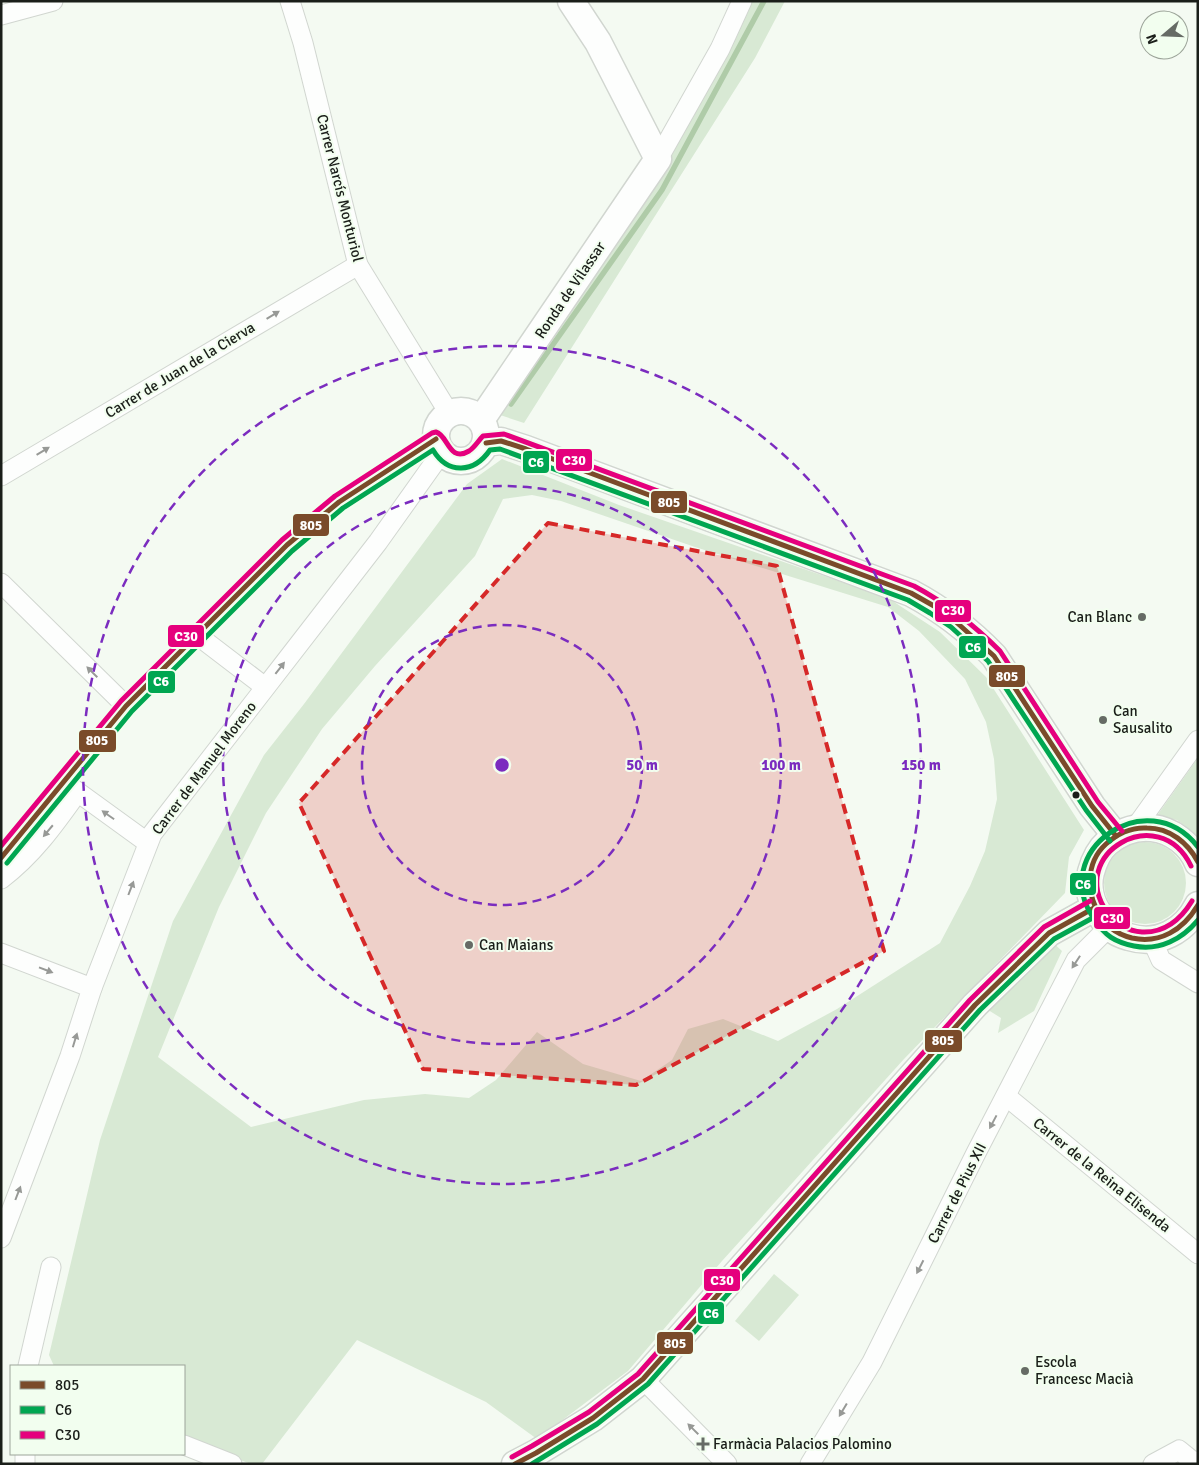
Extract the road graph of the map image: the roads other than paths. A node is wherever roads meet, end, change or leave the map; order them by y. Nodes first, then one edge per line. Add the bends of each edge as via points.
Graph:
1 (52, 1) edge
2 (290, 1) edge
3 (571, 1) edge
4 (742, 1) edge
5 (1, 15) edge
6 (658, 159) junction
7 (358, 265) junction
8 (449, 413) junction
9 (483, 432) junction
10 (439, 445) junction
11 (1, 476) edge
12 (1, 583) edge
13 (196, 635) junction
14 (265, 687) junction
15 (126, 706) junction
16 (1198, 740) edge
17 (71, 787) junction
18 (1125, 832) junction
19 (148, 843) junction
20 (1, 858) edge
21 (1198, 864) edge
22 (1, 879) edge
23 (1196, 912) edge
24 (1102, 917) junction
25 (1152, 940) junction
26 (2, 957) edge
27 (1198, 983) edge
28 (92, 988) junction
29 (1006, 1096) junction
30 (1, 1238) edge
31 (1198, 1254) edge
32 (50, 1267) dead end
33 (28, 1365) edge
34 (643, 1379) junction
35 (185, 1445) edge
36 (1197, 1462) edge
37 (232, 1464) edge
38 (515, 1464) edge
39 (727, 1464) edge
40 (810, 1464) edge
41 (1153, 1464) edge

1 - 5 street
2 - 7 street, Carrer Narcís Monturiol
3 - 6 street via 598,42
4 - 6 street via 720,49
6 - 9 street, Ronda de Vilassar
7 - 8 street, Carrer Narcís Monturiol
11 -> 7 street, Carrer de Juan de la Cierva
8 - 9 street via 466,411 474,414
8 - 10 street via 436,430
9 - 10 street via 482,451 467,460 456,461 448,457
9 - 18 street via 911,593 934,605 976,636 994,656 1083,792
10 - 13 street via 339,502 287,544
14 -> 10 street, Carrer de Manuel Moreno via 378,542
15 -> 12 street
13 - 14 street
13 - 15 street
14 - 19 street, Carrer de Manuel Moreno
15 - 17 street
16 - 18 street
19 -> 17 street
17 - 20 street
17 -> 22 street via 56,822 19,866
18 - 21 street via 1153,828 1170,833 1185,844
18 - 24 street via 1103,847 1089,878 1090,895
28 -> 19 street, Carrer de Manuel Moreno
23 - 25 street via 1180,928
24 - 25 street via 1122,935
24 -> 29 street, Carrer de Pius XII via 1076,960
24 - 34 street via 1049,933 975,1005
25 - 27 street via 1161,960
26 -> 28 street
30 -> 28 street, Carrer de Manuel Moreno via 70,1056
29 - 31 street, Carrer de la Reina Elisenda
29 -> 40 street, Carrer de Pius XII via 872,1362
32 - 33 street
34 - 38 street via 594,1418
39 -> 34 street
35 - 37 street
36 - 41 street via 1179,1450

